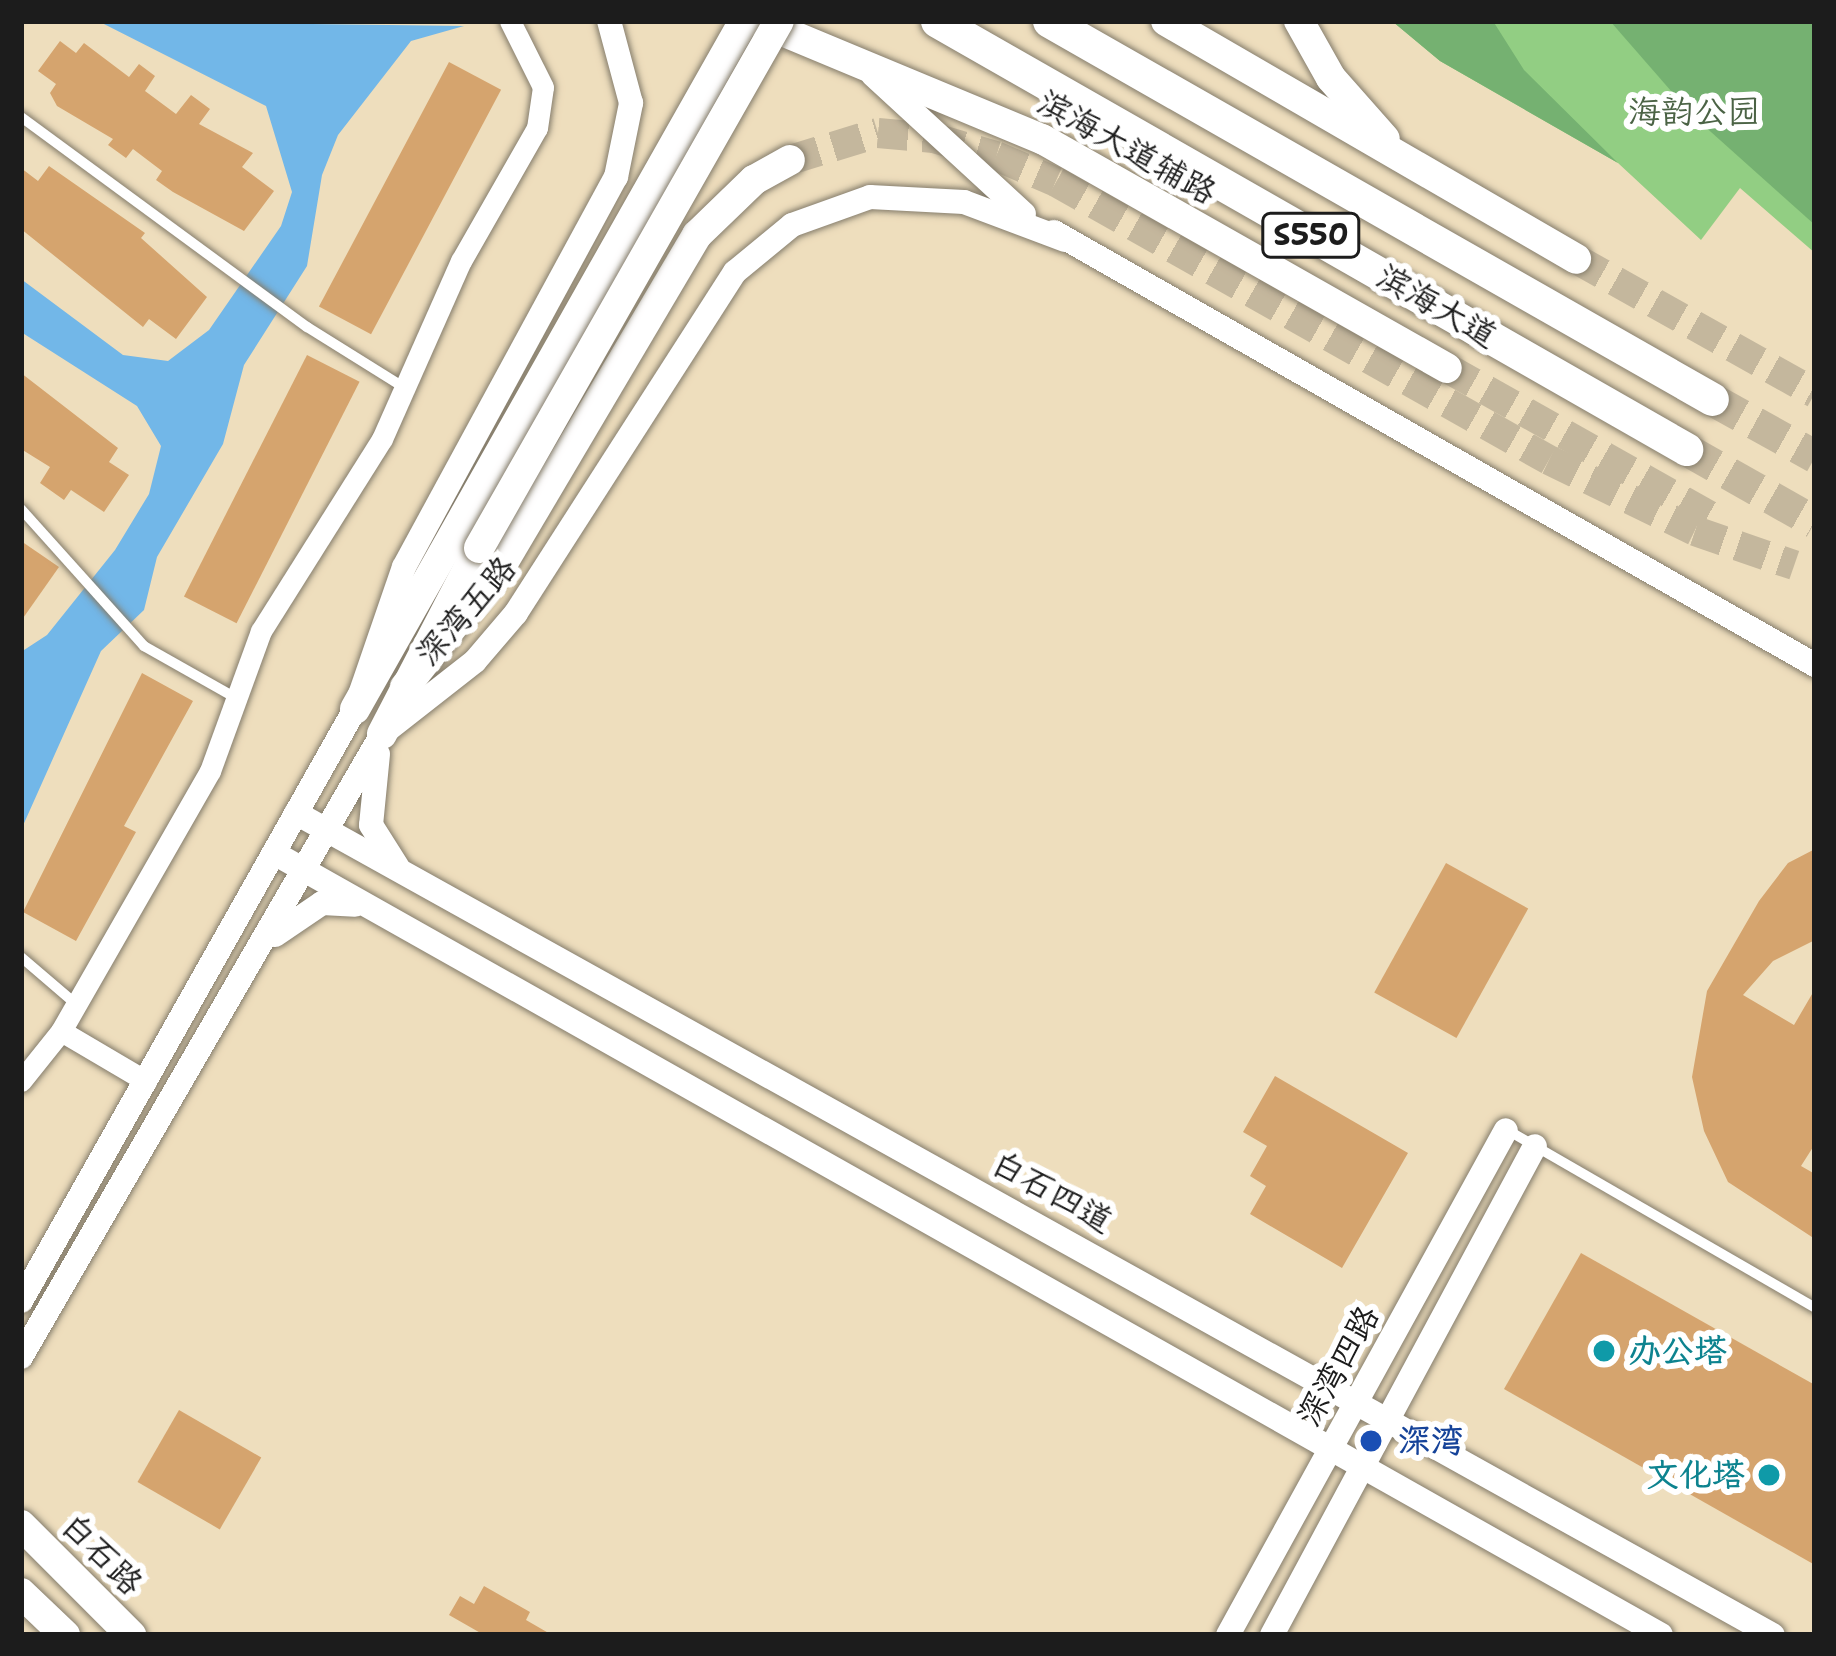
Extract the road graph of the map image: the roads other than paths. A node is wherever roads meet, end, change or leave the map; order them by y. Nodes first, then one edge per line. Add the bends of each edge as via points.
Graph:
1 (510, 21) edge
2 (609, 21) edge
3 (744, 21) edge
4 (758, 21) edge
5 (779, 21) edge
6 (937, 21) edge
7 (1049, 21) edge
8 (1063, 21) edge
9 (1166, 21) edge
10 (1299, 21) edge
11 (1091, 45) junction
12 (847, 57) junction
13 (21, 117) edge
14 (790, 160) tunnel mouth
15 (1437, 180) junction
16 (1066, 240) junction
17 (1576, 259) tunnel mouth
18 (1447, 368) tunnel mouth
19 (407, 389) junction
20 (1712, 399) tunnel mouth
21 (1686, 448) tunnel mouth
22 (21, 509) edge
23 (466, 540) junction
24 (1815, 665) edge
25 (405, 687) junction
26 (236, 698) junction
27 (355, 709) junction
28 (382, 734) junction
29 (296, 813) junction
30 (326, 830) junction
31 (274, 853) junction
32 (303, 870) junction
33 (408, 878) junction
34 (381, 914) junction
35 (23, 959) edge
36 (252, 959) junction
37 (77, 1005) junction
38 (62, 1031) junction
39 (21, 1081) edge
40 (146, 1081) junction
41 (1506, 1130) joint
42 (1535, 1146) junction
43 (21, 1301) edge
44 (1815, 1308) edge
45 (21, 1357) edge
46 (1358, 1398) junction
47 (1392, 1416) junction
48 (1332, 1445) junction
49 (1365, 1464) junction
50 (25, 1526) edge
51 (21, 1593) edge
52 (65, 1635) edge
53 (131, 1635) edge
54 (1228, 1635) edge
55 (1272, 1635) edge
56 (1661, 1635) edge
57 (1773, 1635) edge

1 - 19 street via 538,69 542,116 461,261
2 - 27 street, 深湾五路 via 632,103 616,178 404,567
3 - 23 main road
4 - 12 main road, 滨海大道辅路
5 - 23 main road, bridge
6 - 21 highway, 滨海大道 / S550
7 - 11 highway, 滨海大道 / S550
8 - 11 highway
9 - 15 main road
10 - 15 main road via 1361,116
11 - 20 highway, 滨海大道 / S550
12 - 16 street via 989,186
12 - 18 main road, 滨海大道辅路 via 1042,139
13 - 19 lane via 307,327
14 - 25 main road via 739,193 697,235 487,588
15 - 17 main road
16 - 24 street
16 - 28 street, 深湾五路 via 964,202 913,194 832,207 762,245 710,305 516,613 475,661
19 - 26 street via 261,631
22 - 26 lane via 144,646
23 - 25 main road
23 - 27 main road
25 - 28 main road
26 - 37 street via 210,771
27 - 29 street, 深湾五路
28 - 30 street, 深湾五路
28 - 33 street via 371,824
29 - 30 street, 白石四道
29 - 31 street, 深湾五路
30 - 32 street, 深湾五路
30 - 33 street, 白石四道
31 - 32 street
31 - 40 street, 深湾五路
32 - 34 street
32 - 36 street, 深湾五路
33 - 46 street, 白石四道
34 - 36 street via 322,903 286,923
34 - 48 street
35 - 37 lane
36 - 45 street, 深湾五路
37 - 38 street
38 - 39 street
38 - 40 street
40 - 43 street, 深湾五路
41 - 42 lane
41 - 46 street, 深湾四路
42 - 44 lane
42 - 47 street
46 - 47 street, 白石四道
46 - 48 street, 深湾四路
47 - 49 street
47 - 57 street, 白石四道
48 - 49 street
48 - 54 street, 深湾四路
49 - 55 street
49 - 56 street
50 - 53 main road, 白石路
51 - 52 main road

